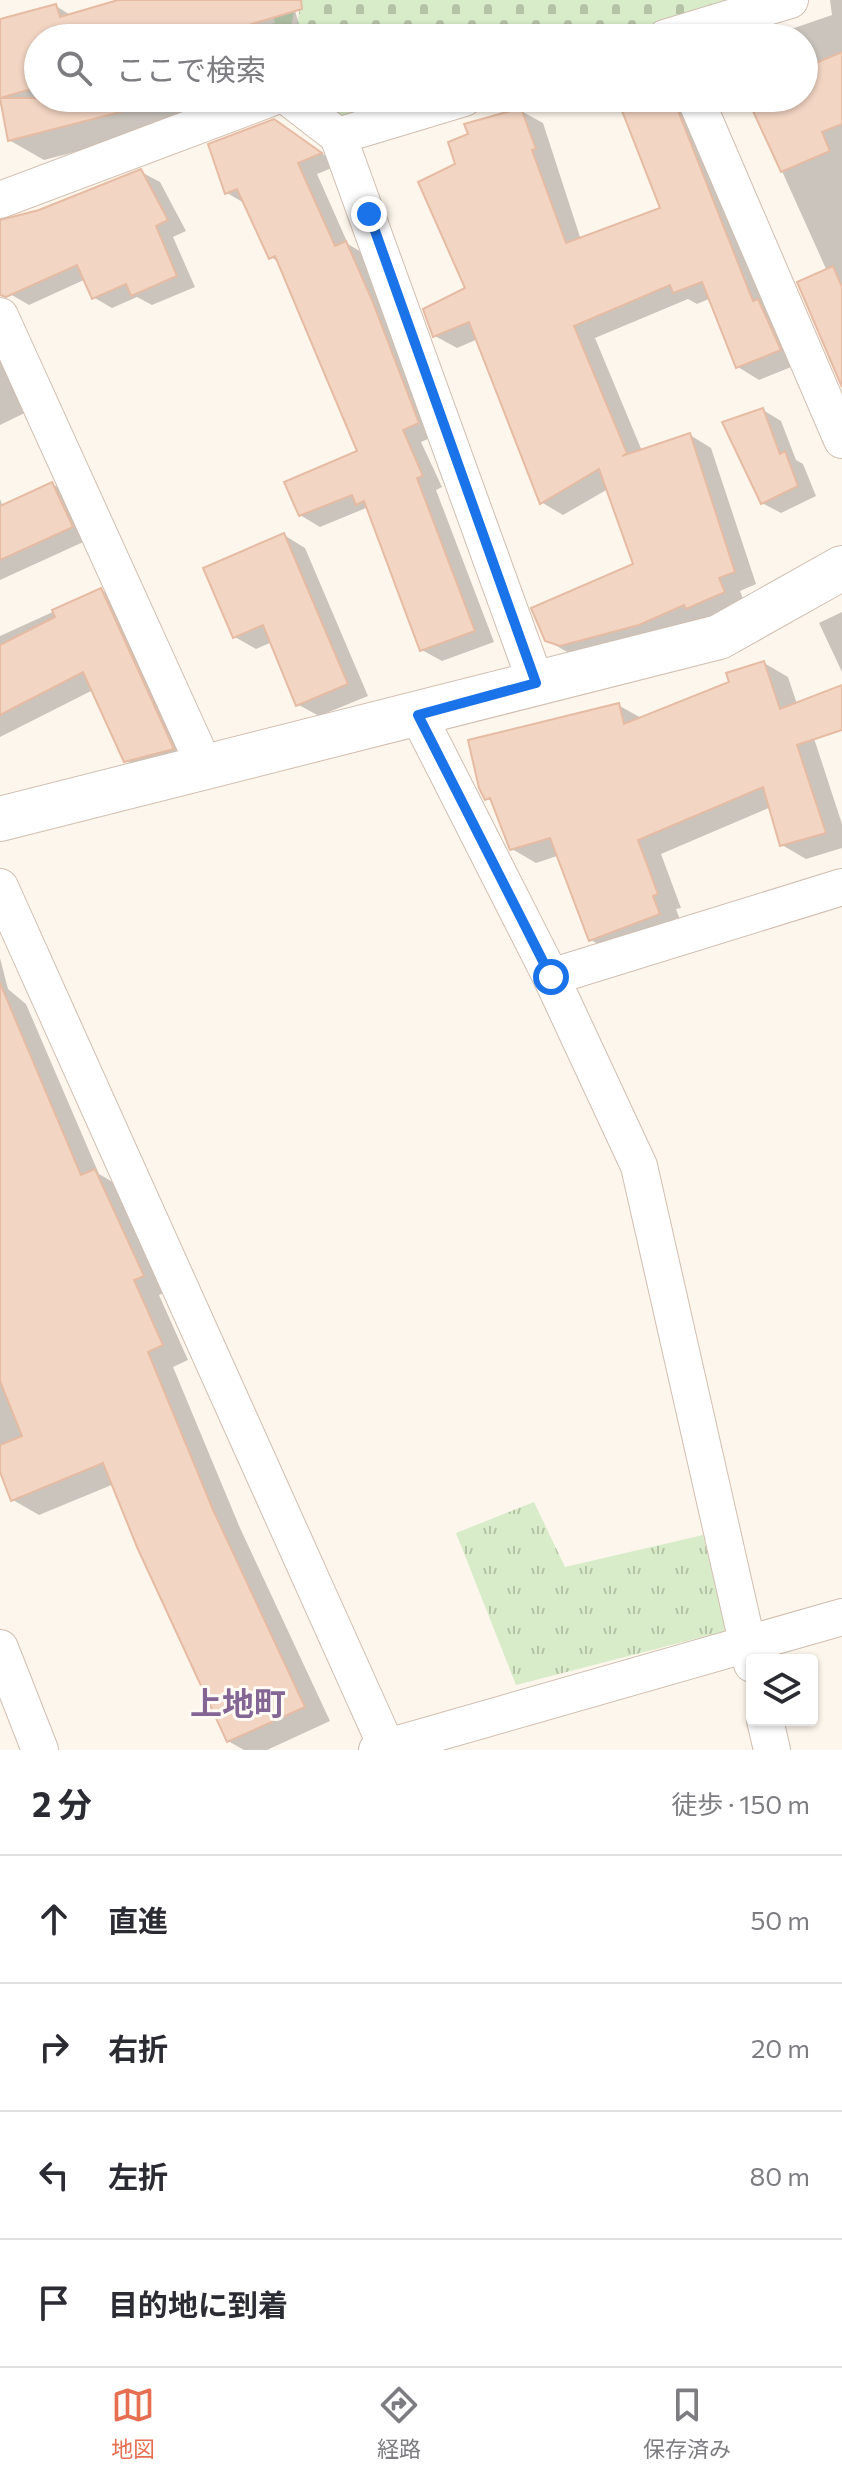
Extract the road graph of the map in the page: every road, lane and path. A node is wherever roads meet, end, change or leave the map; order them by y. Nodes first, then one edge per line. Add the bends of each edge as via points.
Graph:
1 (790, 0) edge
2 (712, 24) edge
3 (234, 112) edge
4 (307, 112) edge
5 (418, 112) edge
6 (701, 112) edge
7 (338, 136) junction
8 (0, 200) edge
9 (0, 316) edge
10 (842, 440) edge
11 (842, 568) edge
12 (536, 683) junction
13 (418, 715) junction
14 (204, 765) junction
15 (0, 819) edge
16 (0, 887) edge
17 (842, 887) edge
18 (551, 977) junction
19 (842, 1617) edge
20 (0, 1648) edge
21 (749, 1653) edge
22 (766, 1726) edge
23 (384, 1749) edge
24 (40, 1750) edge
25 (772, 1750) edge

1 - 2 street
3 - 8 street
4 - 7 street
5 - 7 street
6 - 10 street
7 - 12 street
9 - 14 street
11 - 12 street via 719,637
12 - 13 street
13 - 14 street
13 - 18 street
14 - 15 street
16 - 23 street
17 - 18 street
18 - 21 street via 639,1166
19 - 21 street
20 - 24 street
21 - 23 street
22 - 25 street

